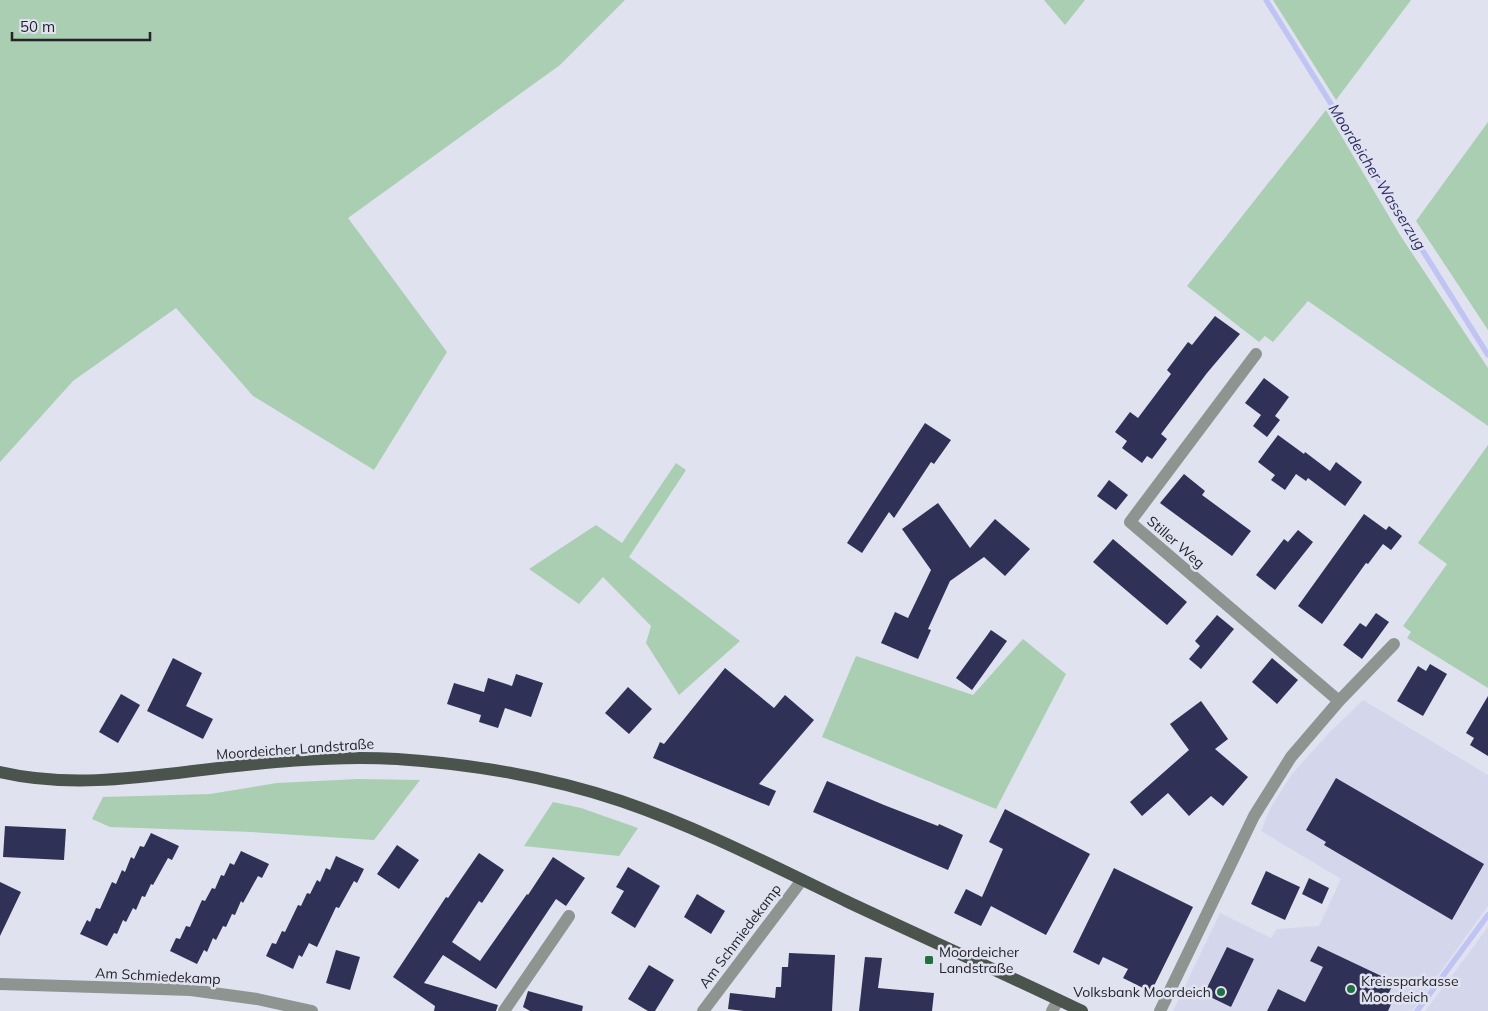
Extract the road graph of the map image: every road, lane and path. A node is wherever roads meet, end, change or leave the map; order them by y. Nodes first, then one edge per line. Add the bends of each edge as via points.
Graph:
1 (1256, 354) dead end
2 (1394, 644) dead end
3 (1339, 701) junction
4 (0, 772) edge
5 (802, 880) junction
6 (569, 916) dead end
7 (0, 984) edge
8 (1055, 1005) edge
9 (312, 1011) edge
10 (504, 1011) edge
11 (703, 1011) edge
12 (1082, 1011) edge
13 (1160, 1011) edge

1 - 3 street, Stiller Weg via 1130,522
2 - 3 street
3 - 13 street via 1291,756 1254,816
4 - 5 main road, Moordeicher Landstraße via 49,779 102,781 339,758 446,763 536,779 620,801
5 - 8 main road, Moordeicher Landstraße
5 - 11 street, Am Schmiedekamp
6 - 10 street
7 - 9 street, Am Schmiedekamp via 191,990
8 - 12 main road, Moordeicher Landstraße

